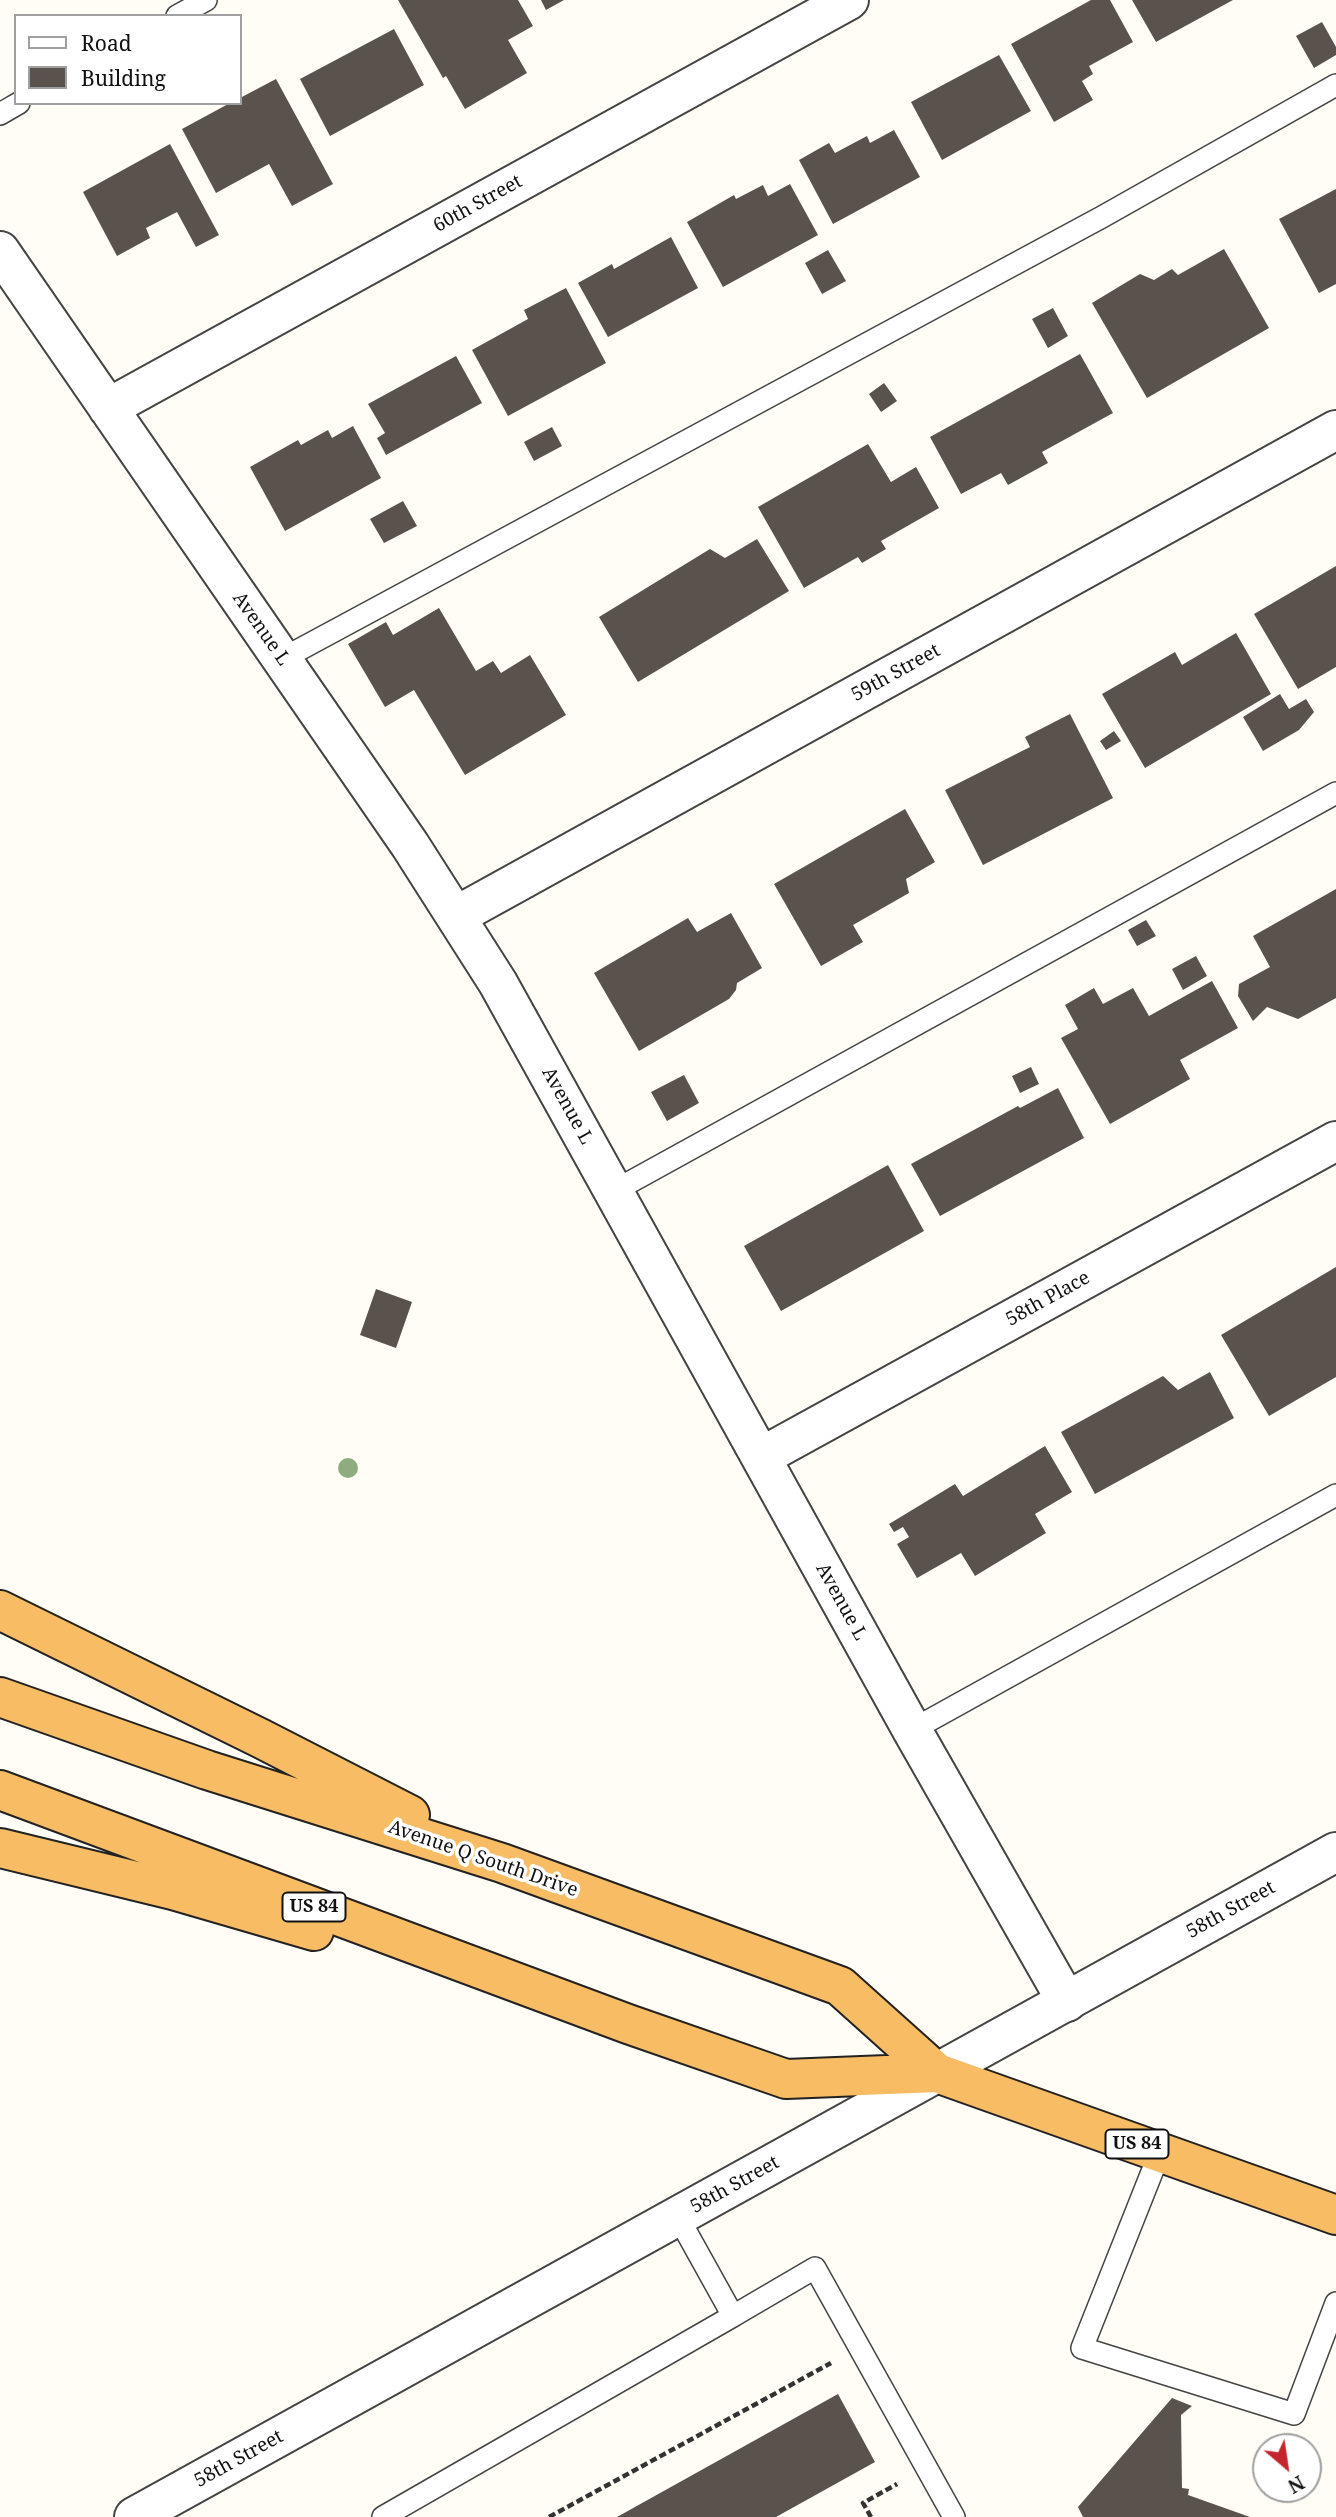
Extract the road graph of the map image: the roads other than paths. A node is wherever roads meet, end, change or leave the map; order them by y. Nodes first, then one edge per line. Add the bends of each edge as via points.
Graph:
1 (206, 0) edge
2 (849, 0) edge
3 (181, 14) edge
4 (1336, 85) edge
5 (16, 105) edge
6 (0, 114) edge
7 (0, 251) edge
8 (108, 408) junction
9 (1336, 430) edge
10 (282, 660) junction
11 (1336, 793) edge
12 (456, 916) junction
13 (1336, 1141) edge
14 (614, 1191) junction
15 (761, 1457) junction
16 (1336, 1494) edge
17 (0, 1611) edge
18 (0, 1697) edge
19 (912, 1730) junction
20 (0, 1790) edge
21 (0, 1848) edge
22 (1336, 1852) edge
23 (502, 1863) junction
24 (1068, 2002) junction
25 (628, 2024) junction
26 (937, 2073) junction
27 (1160, 2152) junction
28 (1336, 2215) edge
29 (678, 2217) junction
30 (1336, 2303) edge
31 (733, 2316) junction
32 (181, 2506) edge
33 (134, 2517) edge
34 (383, 2517) edge
35 (954, 2517) edge

1 - 3 lane
2 - 8 street, 60th Street
4 - 10 lane via 1102,217
5 - 6 lane
7 - 8 street, Avenue L
8 - 10 street, Avenue L
9 - 12 street, 59th Street
10 - 12 street, Avenue L
11 - 14 lane
12 - 14 street, Avenue L
13 - 15 street, 58th Place
14 - 15 street, Avenue L
15 - 19 street, Avenue L
16 - 19 lane
17 - 23 highway
18 - 23 highway, Avenue Q South Drive / US 84 via 206,1770
19 - 24 street, Avenue L
20 - 25 highway, Avenue Q South Drive / US 84
21 - 25 highway via 173,1890
22 - 24 street, 58th Street
23 - 26 highway, Avenue Q South Drive / US 84 via 840,1986
24 - 26 street, 58th Street
25 - 26 highway, Avenue Q South Drive / US 84 via 786,2079
26 - 27 highway, Avenue Q South Drive / US 84
26 - 29 street, 58th Street
27 - 28 highway, Avenue Q South Drive / US 84
27 - 30 lane via 1082,2347 1294,2414
29 - 31 lane
29 - 32 street, 58th Street
31 - 34 lane
31 - 35 lane via 815,2268
32 - 33 street, 58th Street

